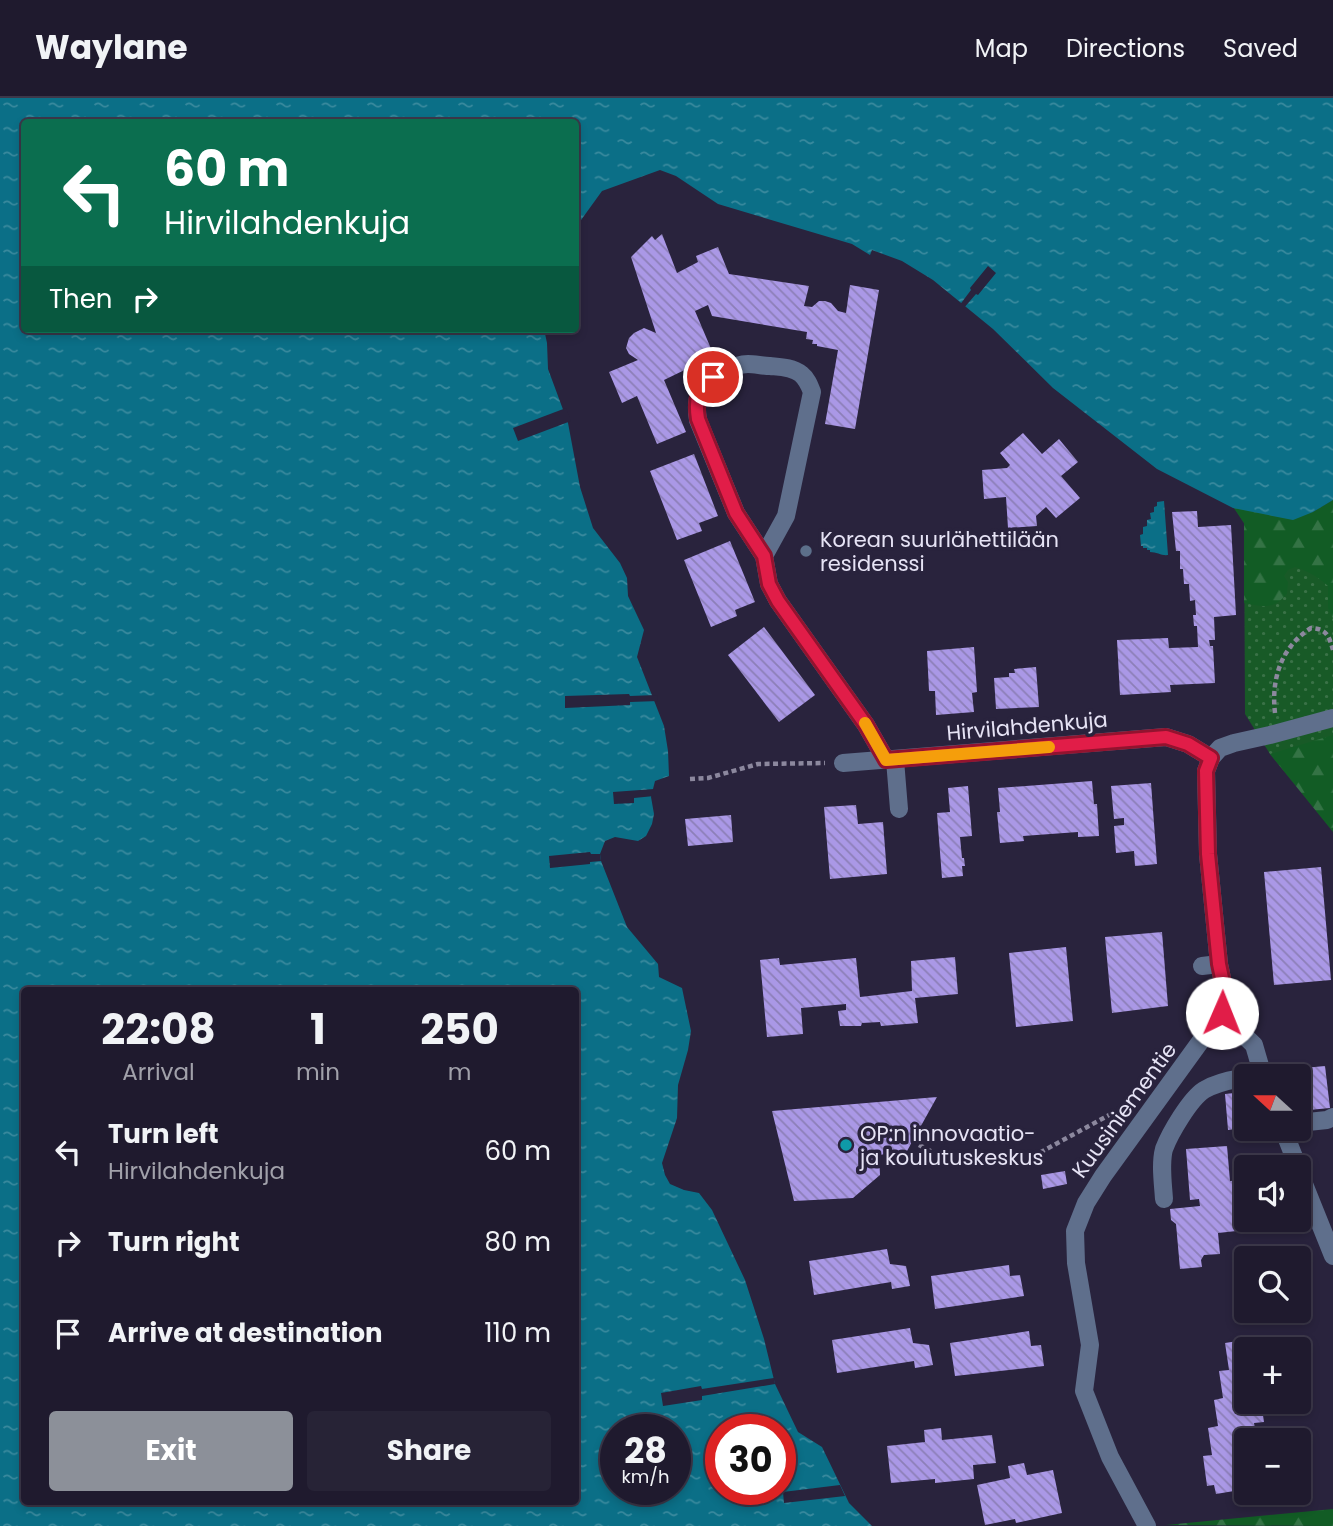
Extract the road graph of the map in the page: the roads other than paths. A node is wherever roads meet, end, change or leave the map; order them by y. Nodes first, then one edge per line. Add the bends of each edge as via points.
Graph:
1 (764, 556) junction
2 (1333, 718) edge
3 (1211, 758) junction
4 (891, 760) junction
5 (843, 763) road end
6 (899, 809) dead end
7 (1222, 1013) junction
8 (1254, 1064) edge
9 (1234, 1080) edge
10 (1333, 1117) edge
11 (1311, 1122) edge
12 (1164, 1199) dead end
13 (1311, 1201) edge
14 (1333, 1256) edge
15 (1147, 1526) edge

1 - 1 street via 786,516 812,392 799,372 746,364 704,384 696,407 736,513
1 - 4 street via 769,584 778,601
2 - 3 street via 1234,743
3 - 4 street, Hirvilahdenkuja via 1166,737
3 - 7 street via 1206,771 1210,965 1226,997
4 - 5 street, Hirvilahdenkuja
4 - 6 street
7 - 8 street via 1254,1045
7 - 15 street, Kuusiniementie via 1103,1176 1075,1231 1090,1345 1084,1391 1110,1457
9 - 12 street via 1202,1091 1175,1127 1164,1150
10 - 11 street
13 - 14 street

